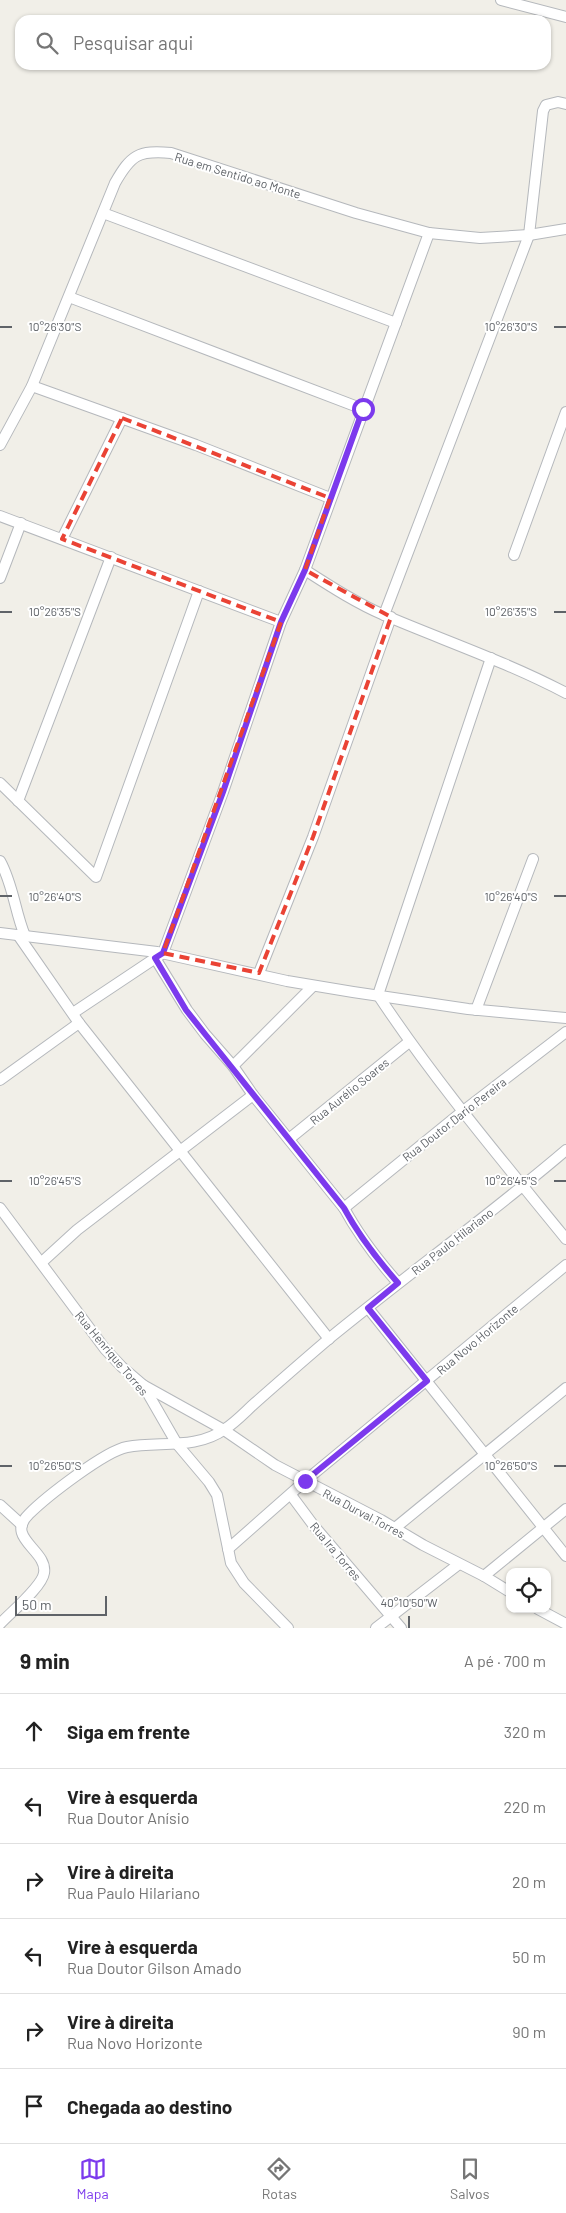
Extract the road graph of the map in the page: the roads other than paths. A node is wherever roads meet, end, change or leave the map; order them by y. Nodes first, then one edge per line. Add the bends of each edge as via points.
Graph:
1 (501, 0) edge
2 (566, 17) edge
3 (566, 104) edge
4 (103, 213) junction
5 (566, 229) edge
6 (429, 233) junction
7 (529, 235) junction
8 (69, 296) junction
9 (396, 323) junction
10 (32, 386) junction
11 (363, 409) junction
12 (566, 412) edge
13 (122, 418) junction
14 (0, 445) edge
15 (330, 498) junction
16 (0, 516) edge
17 (21, 523) junction
18 (62, 539) junction
19 (514, 555) dead end
20 (111, 557) junction
21 (305, 570) junction
22 (0, 578) edge
23 (199, 591) junction
24 (387, 616) junction
25 (281, 622) junction
26 (492, 658) junction
27 (566, 693) edge
28 (0, 783) edge
29 (18, 801) junction
30 (534, 859) dead end
31 (0, 861) edge
32 (0, 934) edge
33 (21, 936) junction
34 (159, 955) junction
35 (259, 973) junction
36 (313, 986) junction
37 (378, 995) junction
38 (476, 1010) junction
39 (73, 1013) junction
40 (566, 1018) edge
41 (79, 1023) junction
42 (566, 1032) edge
43 (409, 1042) junction
44 (233, 1066) junction
45 (2, 1074) edge
46 (253, 1095) junction
47 (462, 1112) junction
48 (289, 1139) junction
49 (182, 1150) junction
50 (566, 1150) edge
51 (523, 1186) junction
52 (0, 1208) edge
53 (344, 1208) junction
54 (566, 1240) edge
55 (42, 1262) junction
56 (566, 1265) edge
57 (398, 1283) junction
58 (368, 1308) junction
59 (329, 1338) junction
60 (427, 1381) junction
61 (143, 1385) junction
62 (566, 1388) edge
63 (224, 1430) junction
64 (177, 1444) junction
65 (486, 1453) junction
66 (305, 1481) junction
67 (291, 1495) junction
68 (0, 1505) edge
69 (566, 1509) edge
70 (22, 1525) junction
71 (395, 1528) junction
72 (544, 1528) junction
73 (228, 1549) junction
74 (566, 1556) edge
75 (459, 1564) junction
76 (484, 1576) junction
77 (506, 1590) edge
78 (545, 1613) edge
79 (391, 1615) junction
80 (562, 1623) edge
81 (0, 1624) edge
82 (288, 1628) edge
83 (376, 1628) edge
84 (401, 1628) edge

1 - 2 street
3 - 7 street via 546,105 543,111
4 - 6 street, Rua em Sentido ao Monte via 126,164 141,153 153,152 171,154
4 - 8 street, Rua em Sentido ao Monte
4 - 9 street
5 - 7 street, Rua em Sentido ao Monte
6 - 7 street, Rua em Sentido ao Monte via 468,238
6 - 9 street
7 - 24 street
8 - 10 street, Rua em Sentido ao Monte
8 - 11 street
9 - 11 street
10 - 13 street
10 - 14 street, Rua em Sentido ao Monte
11 - 15 street
12 - 19 street
13 - 15 street
13 - 18 street
15 - 21 street
16 - 17 street
17 - 18 street
17 - 22 street
18 - 20 street
20 - 23 street
20 - 29 street
21 - 24 street
21 - 25 street
23 - 25 street
23 - 29 street via 96,877
24 - 26 street
24 - 35 street via 313,837
25 - 34 street via 223,792
26 - 27 street
26 - 37 street
28 - 29 street
30 - 38 street
31 - 33 street via 9,881
32 - 33 street
33 - 34 street
33 - 39 street
34 - 35 street
34 - 39 street
34 - 44 street via 186,1010
35 - 36 street
36 - 37 street
36 - 44 street
37 - 38 street
37 - 43 street
38 - 40 street
39 - 41 street
41 - 45 street
41 - 49 street
42 - 47 street, Rua Doutor Dario Pereira
43 - 47 street
43 - 48 street, Rua Aurélio Soares
44 - 46 street
46 - 48 street
46 - 49 street
47 - 51 street
47 - 53 street, Rua Doutor Dario Pereira
48 - 53 street
49 - 55 street via 77,1230
49 - 59 street
50 - 51 street, Rua Paulo Hilariano
51 - 54 street
51 - 57 street, Rua Paulo Hilariano
52 - 55 street, Rua Henrique Torres
53 - 57 street via 377,1260
55 - 61 street, Rua Henrique Torres via 105,1349
56 - 60 street, Rua Novo Horizonte
57 - 58 street, Rua Paulo Hilariano
58 - 59 street, Rua Paulo Hilariano
58 - 60 street
59 - 63 street, Rua Paulo Hilariano
60 - 65 street
60 - 66 street, Rua Novo Horizonte
61 - 63 street, Rua Durval Torres
61 - 64 street, Rua Henrique Torres
62 - 65 street
63 - 64 street, Rua Paulo Hilariano via 204,1439
63 - 66 street, Rua Durval Torres
64 - 70 street, Rua Paulo Hilariano via 116,1450 38,1506
64 - 73 street, Rua Henrique Torres via 200,1468 217,1495
65 - 71 street
65 - 72 street
66 - 67 street, Rua Novo Horizonte
66 - 71 street, Rua Durval Torres
67 - 73 street, Rua Novo Horizonte
67 - 79 street, Rua Ira Torres
68 - 70 street
69 - 72 street
70 - 81 street via 22,1534 37,1553 44,1574
71 - 75 street, Rua Durval Torres
72 - 74 street
72 - 76 street
73 - 82 street, Rua Henrique Torres via 231,1563 244,1583
75 - 76 street, Rua Durval Torres
75 - 79 street
76 - 77 street, Rua Durval Torres
78 - 80 street
79 - 83 street
79 - 84 street, Rua Ira Torres

